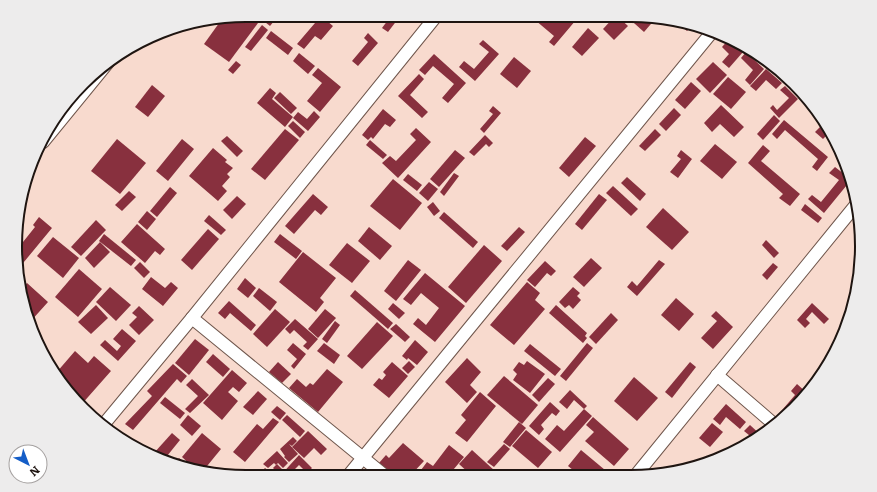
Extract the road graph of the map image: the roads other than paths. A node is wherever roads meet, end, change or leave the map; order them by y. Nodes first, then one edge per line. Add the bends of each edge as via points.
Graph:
1 (430, 22) edge
2 (709, 36) edge
3 (83, 93) edge
4 (63, 118) edge
5 (852, 211) edge
6 (192, 318) junction
7 (717, 375) junction
8 (106, 421) edge
9 (770, 421) edge
10 (363, 458) junction
11 (353, 470) edge
12 (378, 470) edge
13 (640, 470) edge

1 - 6 street
2 - 10 street
3 - 4 street
5 - 7 street
6 - 8 street
6 - 10 street
7 - 9 street
7 - 13 street
10 - 11 street
10 - 12 street

